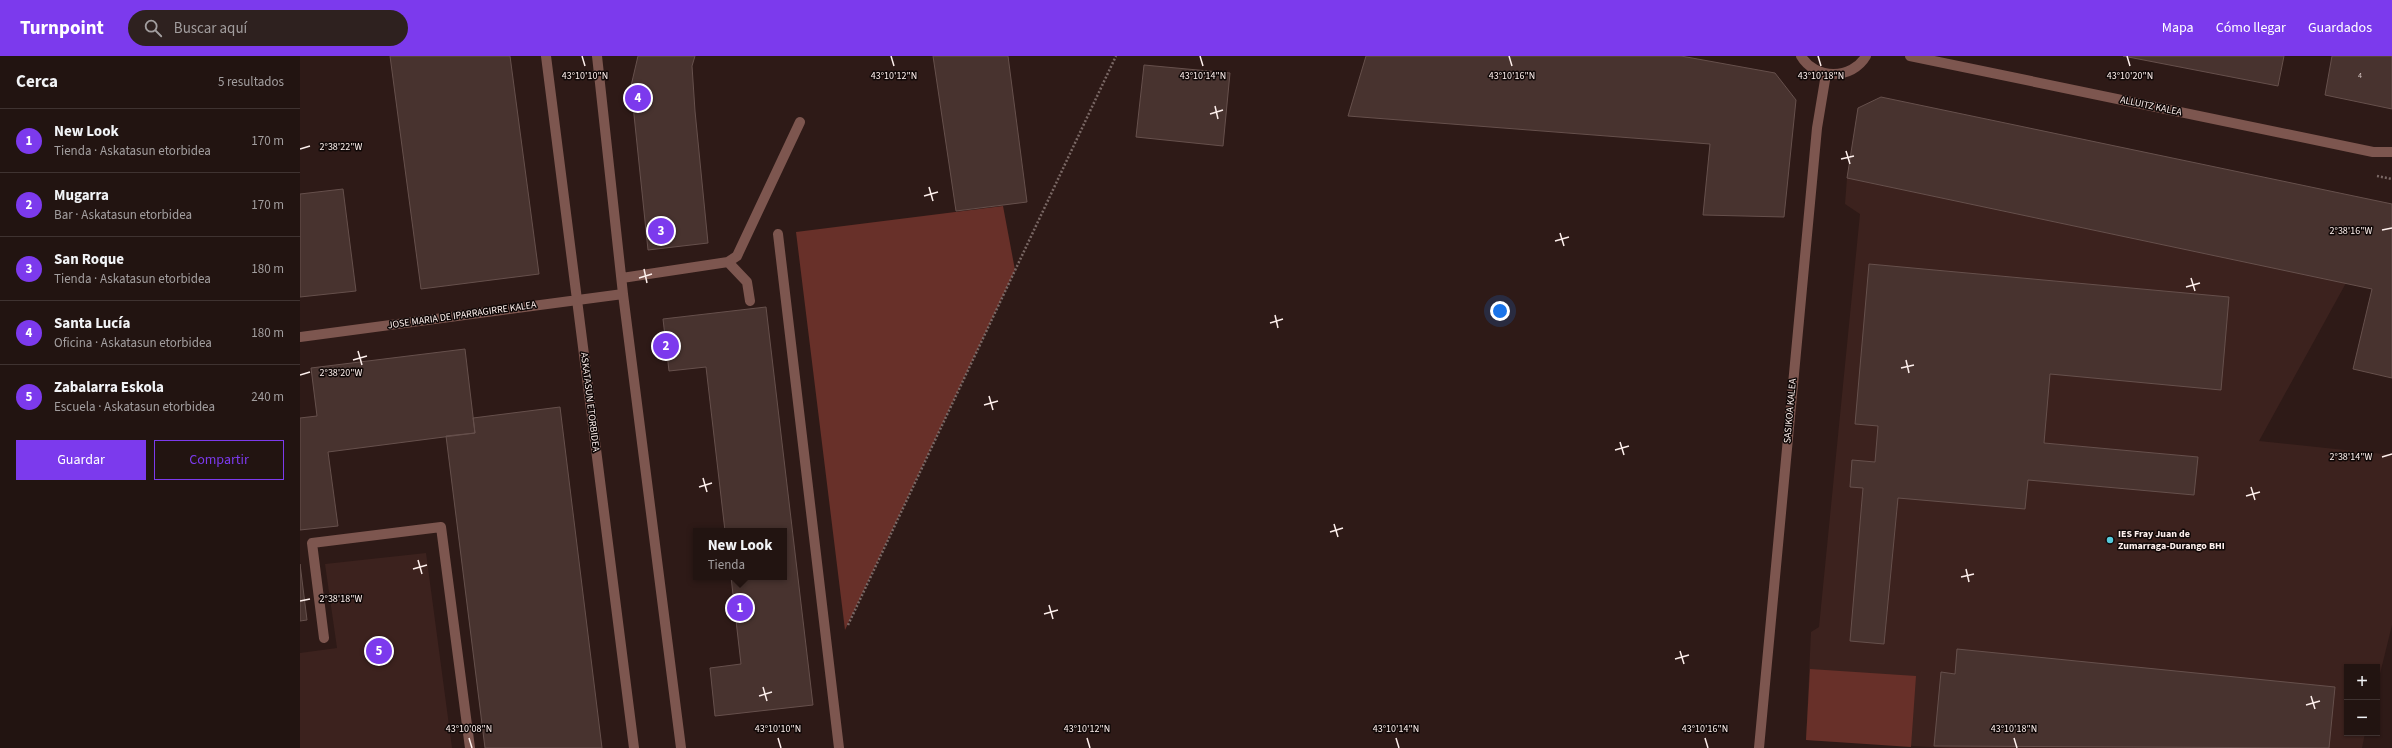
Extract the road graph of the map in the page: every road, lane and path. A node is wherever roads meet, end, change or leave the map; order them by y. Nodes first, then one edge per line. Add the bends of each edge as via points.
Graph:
1 (546, 56) edge
2 (597, 56) edge
3 (1116, 56) edge
4 (1801, 56) edge
5 (1866, 56) edge
6 (1910, 56) edge
7 (1826, 74) junction
8 (800, 122) dead end
9 (2392, 152) edge
10 (778, 234) dead end
11 (728, 262) junction
12 (622, 278) junction
13 (623, 294) junction
14 (578, 299) junction
15 (750, 300) dead end
16 (300, 337) edge
17 (845, 630) dead end
18 (324, 638) dead end
19 (470, 748) edge
20 (634, 748) edge
21 (681, 748) edge
22 (839, 748) edge
23 (1759, 748) edge

1 - 14 street, ASKATASUN ETORBIDEA
2 - 12 street
3 - 17 path
4 - 7 street via 1814,69
5 - 7 street via 1858,66 1848,72
6 - 9 street, ALLUITZ KALEA via 2373,152
7 - 23 street, SASIKOA KALEA via 1816,136
8 - 11 street via 737,256
10 - 22 street
11 - 12 street
11 - 15 street via 747,282
12 - 13 street
13 - 14 street, JOSE MARIA DE IPARRAGIRRE KALEA
13 - 21 street
14 - 16 street, JOSE MARIA DE IPARRAGIRRE KALEA
14 - 20 street, ASKATASUN ETORBIDEA
18 - 19 street via 312,543 441,527

